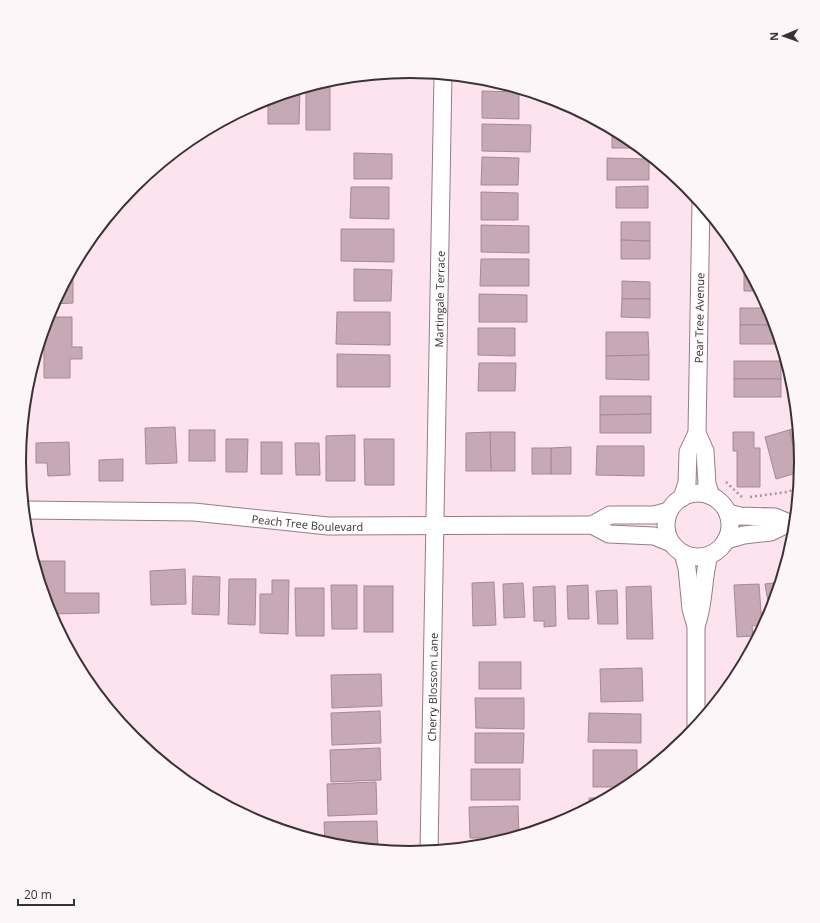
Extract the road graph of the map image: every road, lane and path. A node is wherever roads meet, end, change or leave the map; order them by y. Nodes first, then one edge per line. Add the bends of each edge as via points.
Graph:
1 (443, 79) edge
2 (701, 210) edge
3 (697, 433) junction
4 (725, 482) dead end
5 (793, 490) edge
6 (711, 496) junction
7 (682, 498) junction
8 (29, 510) edge
9 (669, 511) junction
10 (728, 513) junction
11 (789, 521) edge
12 (789, 523) edge
13 (434, 524) junction
14 (592, 525) junction
15 (726, 540) junction
16 (677, 548) junction
17 (709, 556) junction
18 (696, 626) junction
19 (696, 718) edge
20 (429, 845) edge

1 - 13 street, Martingale Terrace
2 - 3 street, Pear Tree Avenue
3 - 6 street, Pear Tree Avenue via 705,451 707,484
3 - 7 street, Pear Tree Avenue via 688,452 687,483
4 - 5 path via 743,498
6 - 7 street via 700,493
6 - 10 street via 722,504
7 - 9 street
8 - 13 street, Peach Tree Boulevard via 194,512 328,526
9 - 14 street, Peach Tree Boulevard via 654,515 610,515
9 - 16 street via 666,522 667,536
10 - 11 street via 775,517
10 - 15 street via 730,524
12 - 15 street via 772,532
13 - 14 street, Peach Tree Boulevard
13 - 20 street, Cherry Blossom Lane
14 - 16 street, Peach Tree Boulevard via 609,534 654,536
15 - 17 street
16 - 17 street via 690,557
16 - 18 street via 687,568 691,609
17 - 18 street via 705,569 702,611
18 - 19 street

